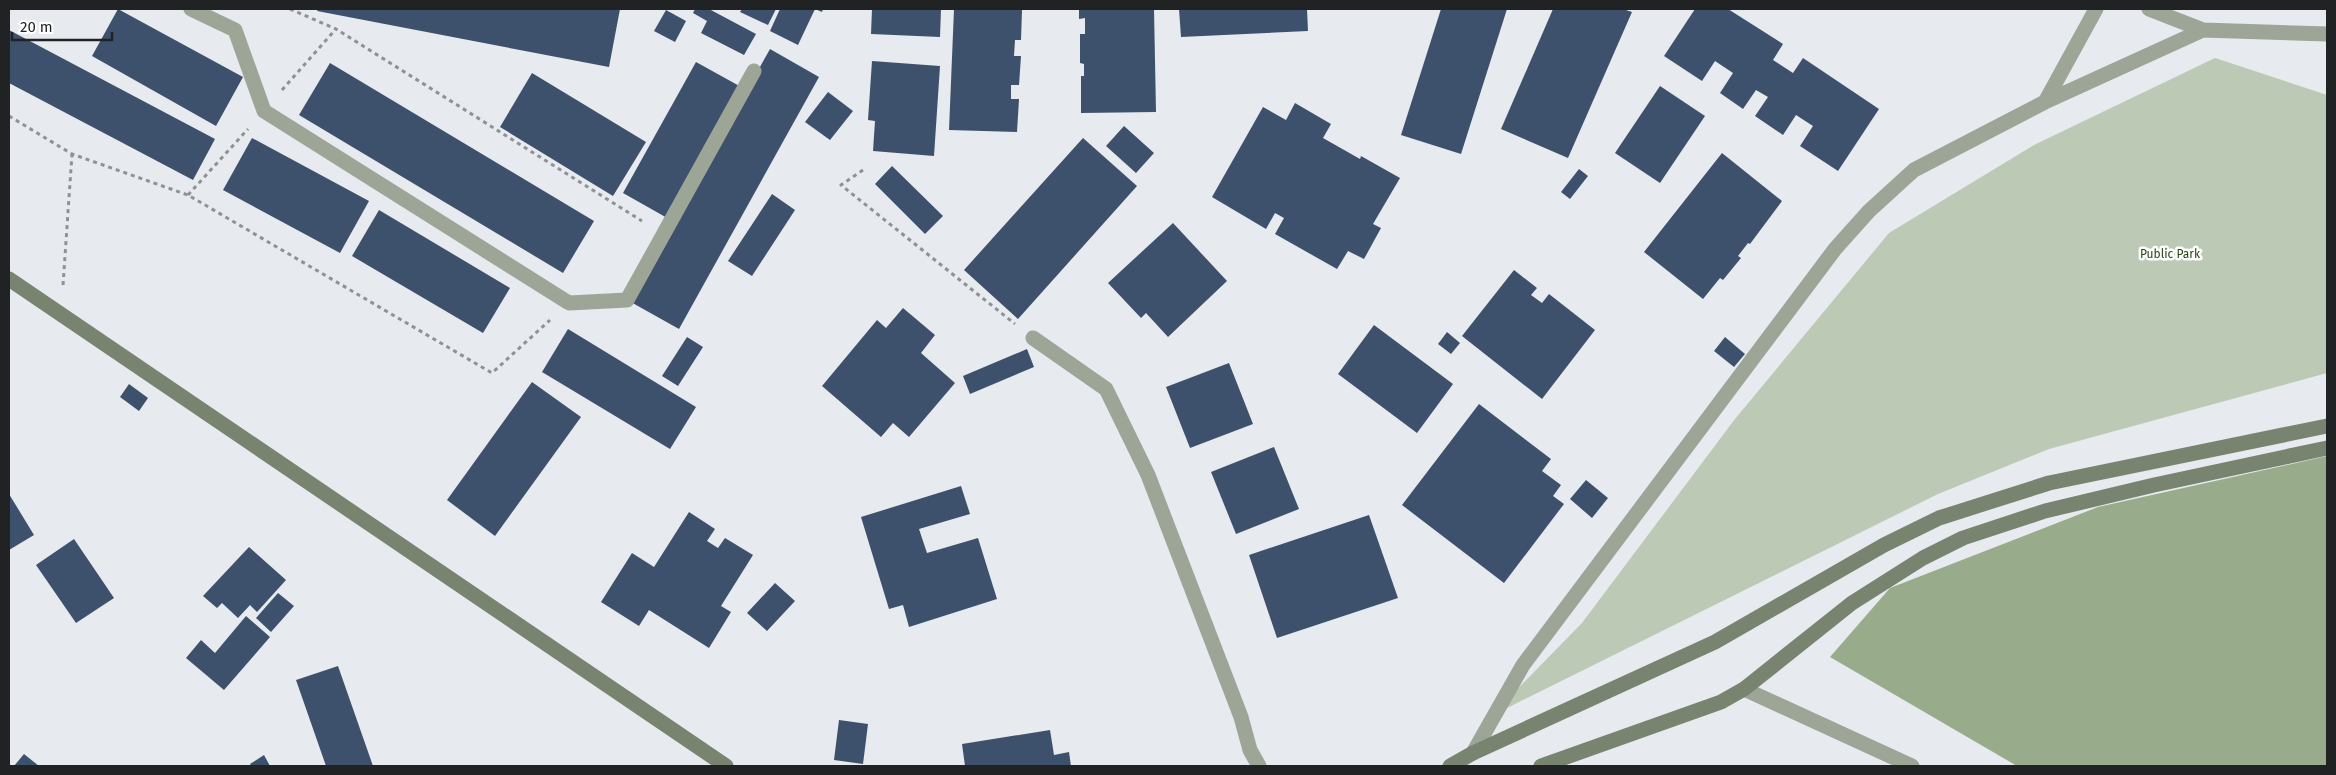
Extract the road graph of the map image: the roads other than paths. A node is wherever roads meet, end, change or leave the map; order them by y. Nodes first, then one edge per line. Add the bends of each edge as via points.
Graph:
1 (191, 9) edge
2 (2096, 9) edge
3 (2149, 9) edge
4 (2203, 30) junction
5 (2327, 34) edge
6 (754, 71) dead end
7 (2045, 102) junction
8 (9, 279) edge
9 (1033, 338) road end
10 (2327, 426) edge
11 (2327, 448) edge
12 (1744, 689) junction
13 (1473, 753) junction
14 (726, 766) edge
15 (1259, 766) edge
16 (1450, 766) edge
17 (1542, 766) edge
18 (1912, 766) edge

1 - 6 street via 235,30 264,111 569,303 627,300
2 - 7 street
3 - 4 street
4 - 5 street
4 - 7 street
7 - 13 street via 1914,170 1869,210 1846,236 1523,665
8 - 14 main road
9 - 15 street via 1106,389 1148,475 1241,717 1250,750
10 - 13 main road via 2049,483 1939,518 1884,545 1715,642
11 - 12 main road via 2154,485 2061,508 1963,538 1923,558 1852,603
12 - 17 main road via 1721,702
12 - 18 street
13 - 16 main road

